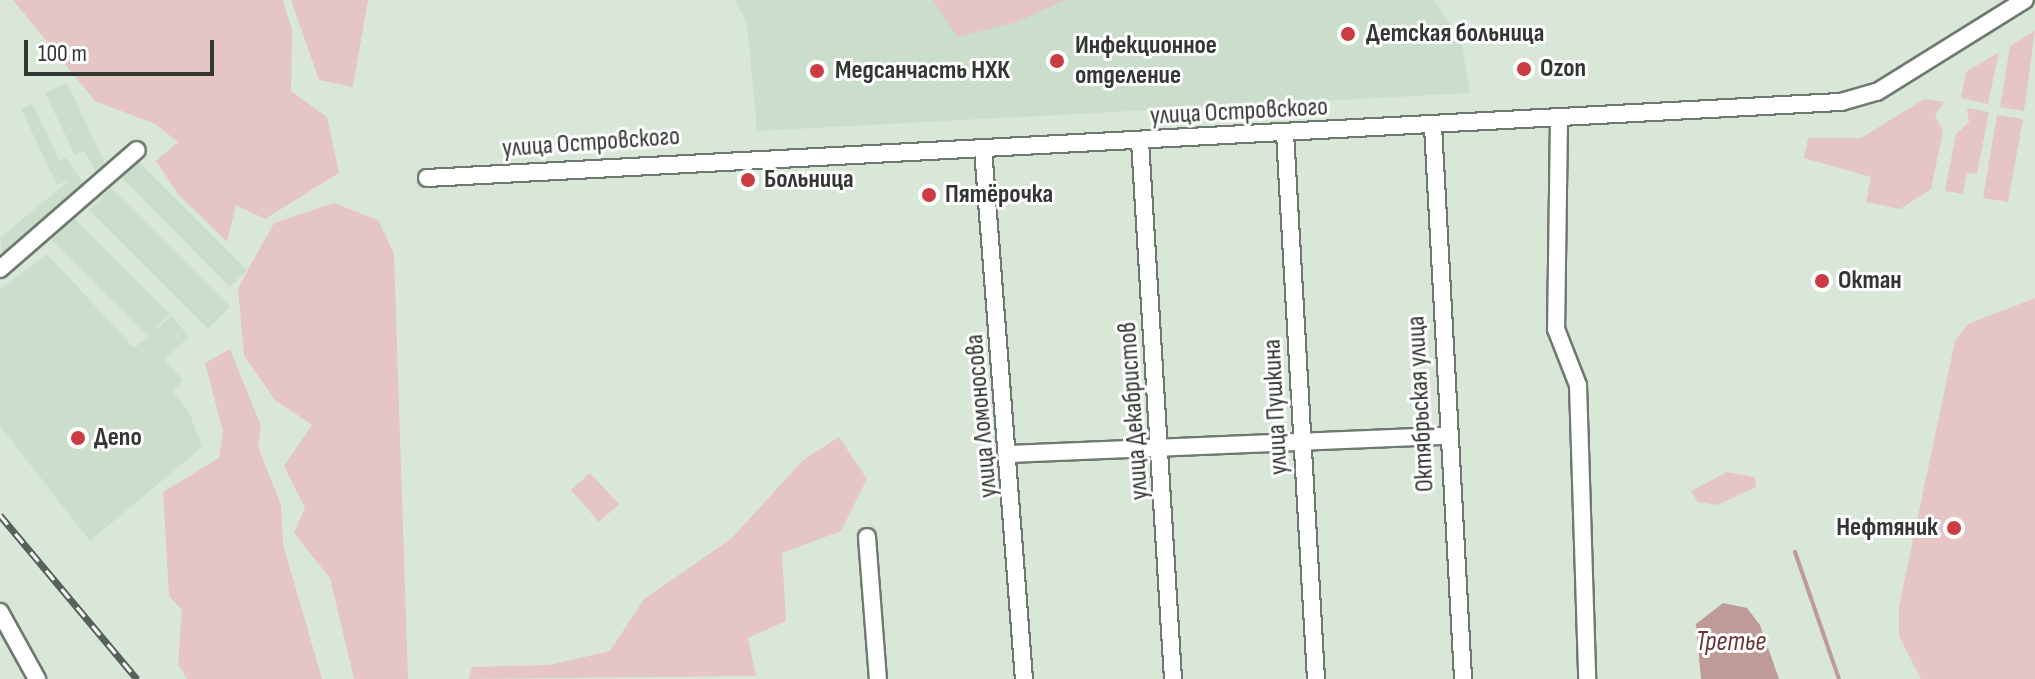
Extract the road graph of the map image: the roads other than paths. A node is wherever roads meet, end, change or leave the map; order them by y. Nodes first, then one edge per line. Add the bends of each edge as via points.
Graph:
1 (2025, 0) edge
2 (1559, 119) junction
3 (1433, 126) junction
4 (1285, 133) junction
5 (1140, 141) junction
6 (983, 149) junction
7 (137, 150) dead end
8 (427, 178) dead end
9 (2, 270) edge
10 (1445, 436) junction
11 (1302, 445) junction
12 (1162, 449) junction
13 (1011, 454) junction
14 (867, 537) dead end
15 (0, 612) edge
16 (37, 679) edge
17 (878, 679) edge
18 (1024, 679) edge
19 (1173, 679) edge
20 (1316, 679) edge
21 (1463, 679) edge
22 (1587, 679) edge

1 - 2 street, улица Островского via 1860,99
2 - 3 street, улица Островского
2 - 22 street via 1556,329 1578,385
3 - 4 street, улица Островского
3 - 10 street, Октябрьская улица
4 - 5 street, улица Островского
4 - 11 street, улица Пушкина
5 - 6 street, улица Островского
5 - 12 street, улица Декабристов
6 - 8 street, улица Островского
6 - 13 street, улица Ломоносова
7 - 9 street
10 - 11 street
10 - 21 street, Октябрьская улица
11 - 12 street
11 - 20 street, улица Пушкина
12 - 13 street
12 - 19 street, улица Декабристов
13 - 18 street, улица Ломоносова
14 - 17 street
15 - 16 street

